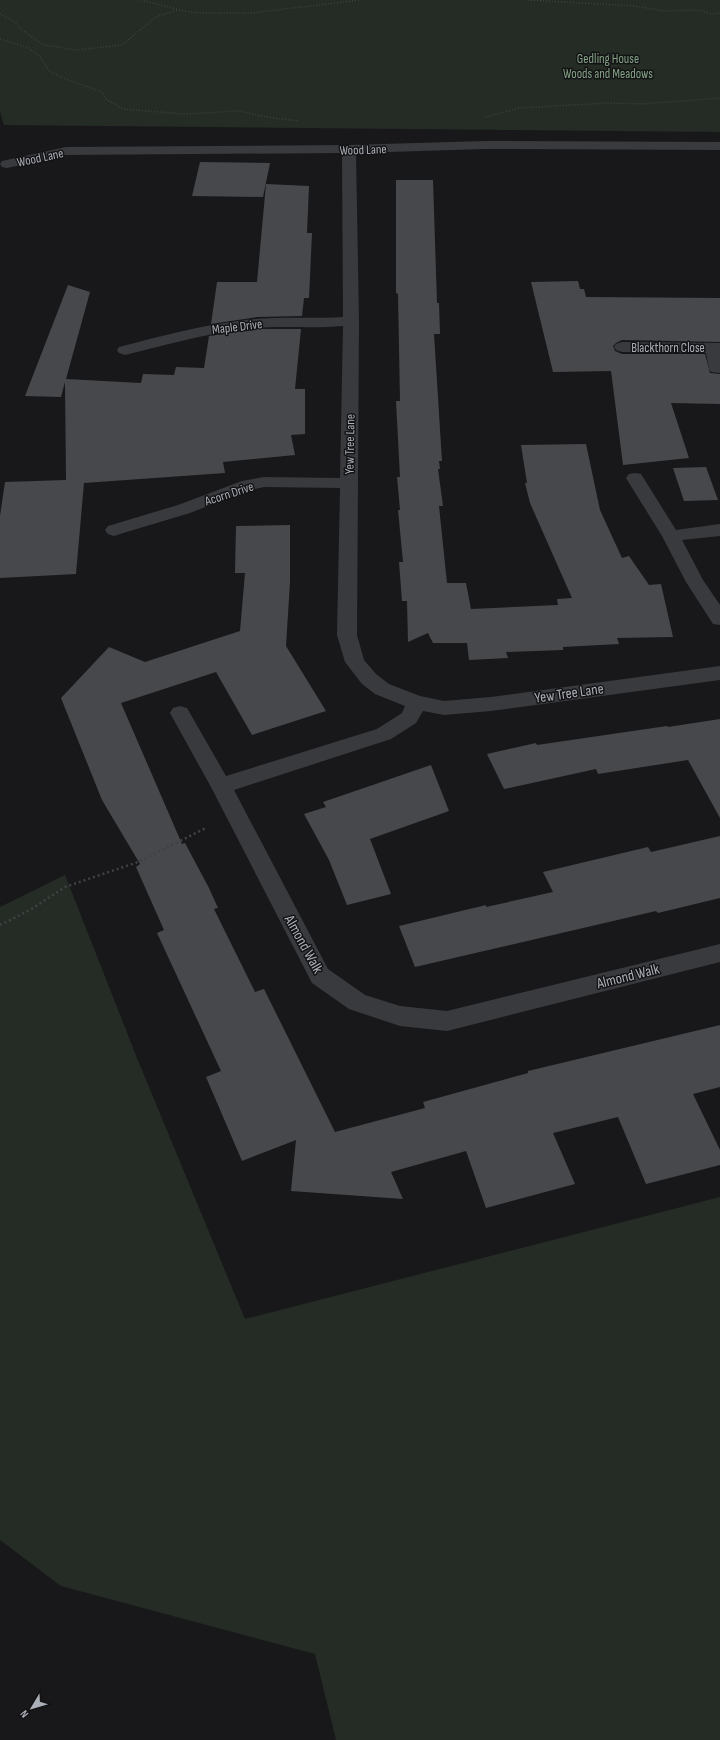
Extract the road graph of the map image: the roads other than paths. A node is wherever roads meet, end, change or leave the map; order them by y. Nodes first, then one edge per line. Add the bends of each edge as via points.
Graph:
1 (720, 146) edge
2 (349, 149) junction
3 (7, 164) dead end
4 (351, 321) junction
5 (622, 347) dead end
6 (717, 348) edge
7 (125, 350) dead end
8 (717, 369) dead end
9 (635, 478) dead end
10 (349, 483) junction
11 (114, 530) dead end
12 (720, 530) edge
13 (671, 536) junction
14 (720, 619) edge
15 (720, 673) edge
16 (417, 703) junction
17 (180, 712) dead end
18 (221, 786) junction
19 (720, 953) edge

1 - 2 street, Wood Lane via 485,145
2 - 3 street, Wood Lane via 66,151
2 - 4 street, Yew Tree Lane
4 - 7 street, Maple Drive via 262,323 207,330
4 - 10 street, Yew Tree Lane
5 - 6 street, Blackthorn Close
6 - 8 street, Blackthorn Close
9 - 13 street
10 - 11 street, Acorn Drive via 264,482 242,486 184,509
10 - 16 street, Yew Tree Lane via 347,635 356,662 370,679 382,689
12 - 13 street
13 - 14 street via 695,582
15 - 16 street, Yew Tree Lane via 490,704 444,708
16 - 18 street via 409,718 384,734
17 - 18 street, Almond Walk
18 - 19 street, Almond Walk via 320,976 357,1002 400,1016 448,1021

